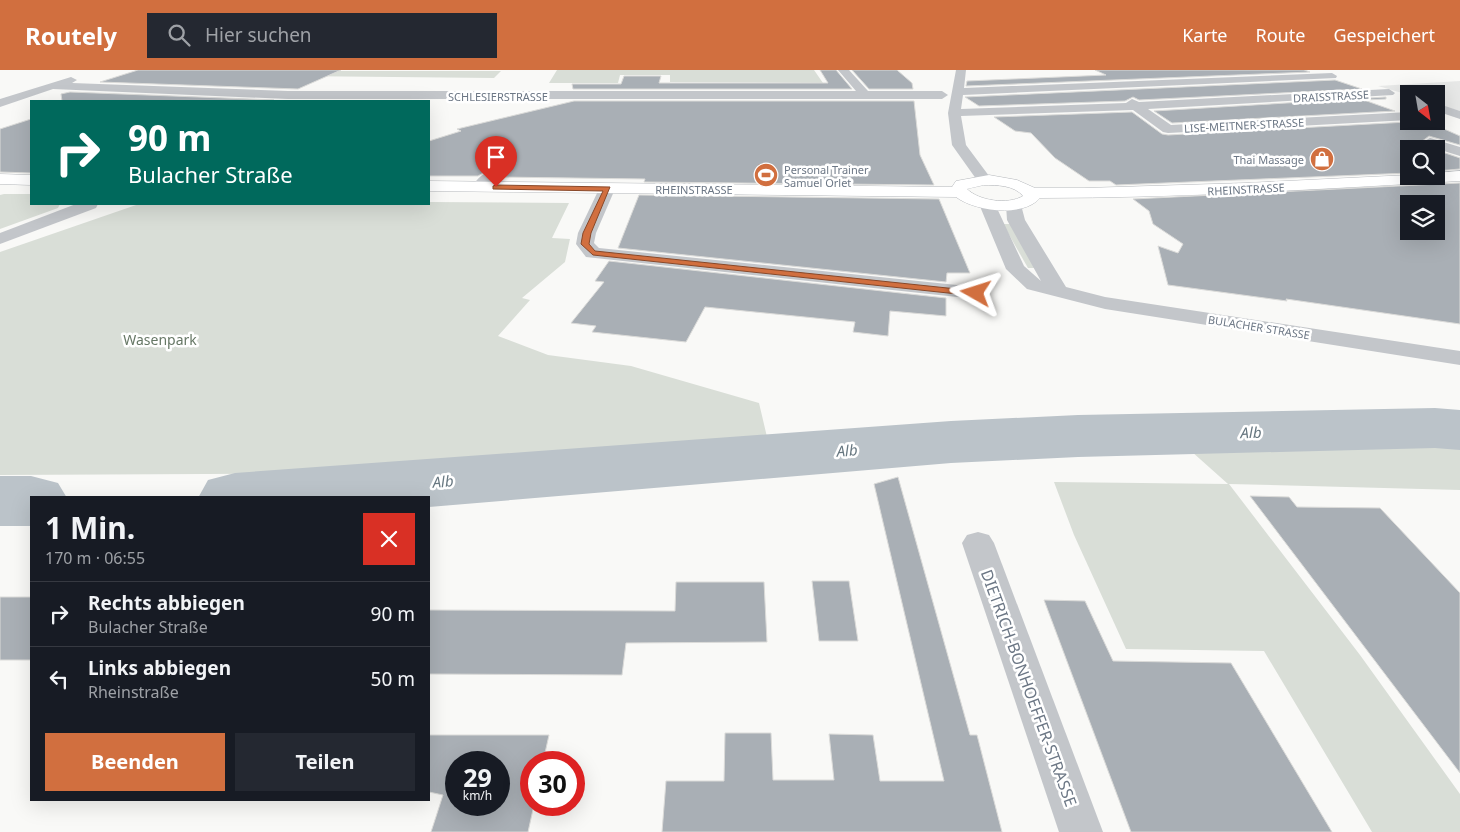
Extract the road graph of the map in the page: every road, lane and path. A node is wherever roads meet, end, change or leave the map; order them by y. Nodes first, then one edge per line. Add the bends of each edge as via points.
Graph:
1 (843, 70) edge
2 (961, 70) edge
3 (1199, 70) edge
4 (1314, 70) edge
5 (1096, 75) dead end
6 (86, 76) dead end
7 (1226, 80) junction
8 (1361, 84) dead end
9 (53, 86) junction
10 (1110, 86) junction
11 (958, 92) junction
12 (1389, 93) junction
13 (865, 95) junction
14 (942, 95) dead end
15 (1400, 96) edge
16 (1273, 99) junction
17 (0, 103) edge
18 (1135, 106) junction
19 (1445, 110) edge
20 (954, 113) junction
21 (1445, 114) edge
22 (1458, 114) edge
23 (1400, 116) edge
24 (1329, 120) junction
25 (1445, 147) edge
26 (1460, 152) edge
27 (1460, 176) edge
28 (0, 179) edge
29 (30, 180) edge
30 (984, 180) junction
31 (430, 186) edge
32 (607, 189) junction
33 (960, 192) junction
34 (1031, 193) junction
35 (987, 204) junction
36 (88, 205) edge
37 (1014, 205) junction
38 (26, 230) junction
39 (0, 239) edge
40 (1058, 291) junction
41 (976, 293) dead end
42 (1460, 358) edge
43 (978, 543) dead end
44 (1081, 832) edge

1 - 13 street
2 - 11 street
3 - 7 street
4 - 7 street, DRAISSTRASSE via 1337,77
5 - 10 street, LISE-MEITNER-STRASSE
6 - 9 street
7 - 10 street
7 - 16 street
8 - 12 street, DRAISSTRASSE
9 - 13 street, SCHLESIERSTRASSE via 288,95
9 - 17 street
10 - 11 street
10 - 18 street, LISE-MEITNER-STRASSE
11 - 20 street
12 - 15 street, DRAISSTRASSE
12 - 16 street, DRAISSTRASSE
13 - 14 street, SCHLESIERSTRASSE
16 - 18 street, LISE-MEITNER-STRASSE
16 - 24 street
18 - 20 street
18 - 24 street, LISE-MEITNER-STRASSE via 1168,129
19 - 22 street
20 - 30 street via 959,145
21 - 22 street
23 - 24 street, DRAISSTRASSE
25 - 26 street
27 - 34 main road, RHEINSTRASSE via 1213,191
28 - 29 main road
30 - 33 main road, RHEINSTRASSE via 962,184
30 - 34 main road, RHEINSTRASSE via 1017,184
31 - 32 main road, RHEINSTRASSE via 484,182
32 - 33 main road, RHEINSTRASSE
32 - 41 street via 587,233 585,244 593,253
33 - 35 main road, RHEINSTRASSE via 969,199
34 - 37 main road via 1028,201
35 - 37 main road, RHEINSTRASSE
35 - 40 street, BULACHER STRASSE via 1016,269 1034,285
36 - 38 street
36 - 38 street
37 - 40 street via 1016,220
38 - 39 street
40 - 42 street, BULACHER STRASSE via 1105,303
43 - 44 street, DIETRICH-BONHOEFFER-STRASSE

